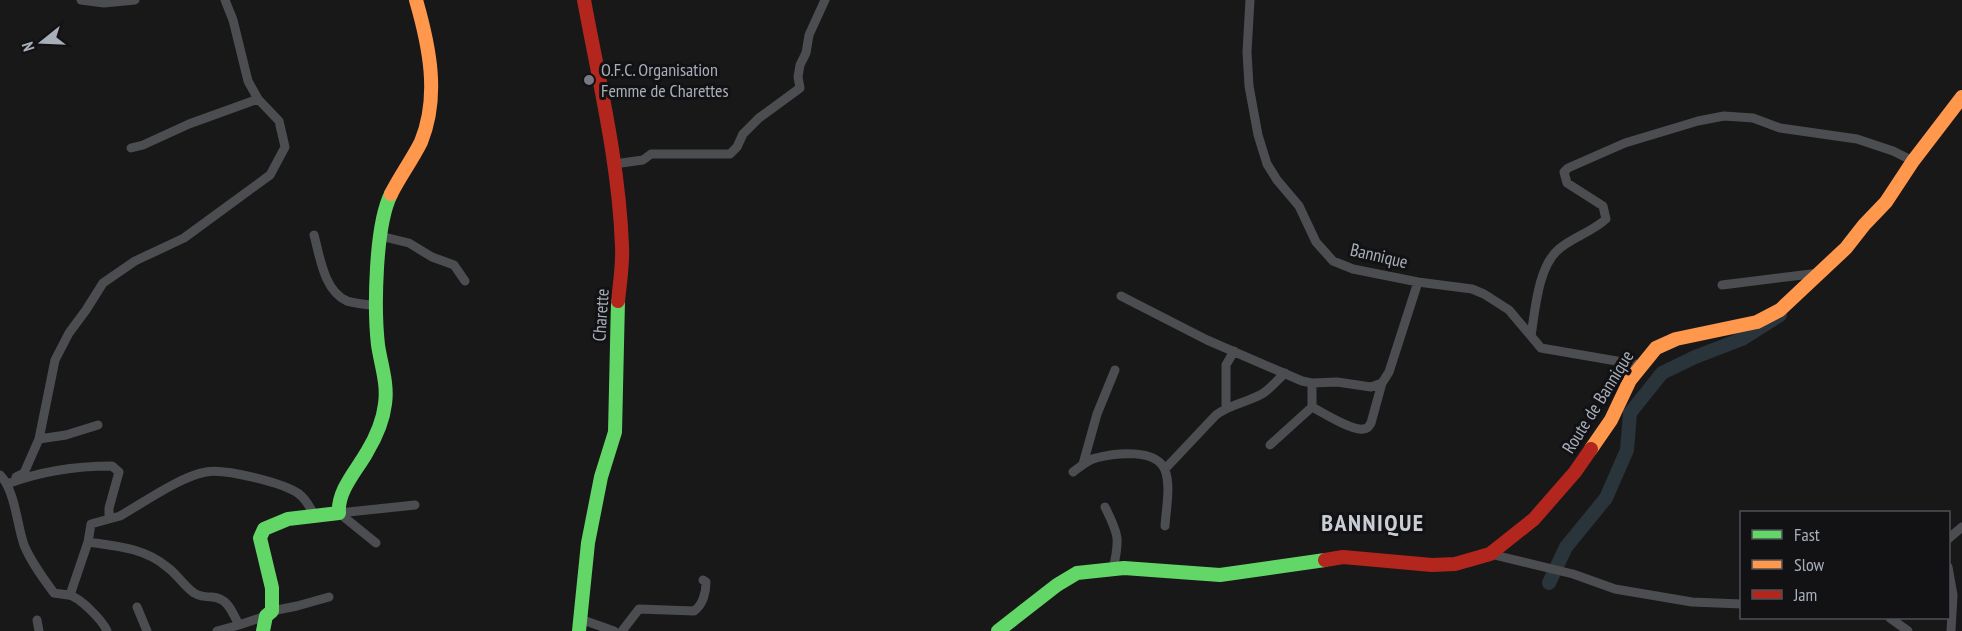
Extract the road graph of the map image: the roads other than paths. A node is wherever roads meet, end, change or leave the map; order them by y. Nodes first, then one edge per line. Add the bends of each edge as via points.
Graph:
1 (81, 0) edge
2 (135, 0) edge
3 (225, 0) edge
4 (416, 0) edge
5 (584, 0) edge
6 (825, 0) edge
7 (1250, 0) edge
8 (1962, 97) edge
9 (258, 99) junction
10 (131, 148) dead end
11 (1913, 161) junction
12 (614, 164) junction
13 (314, 235) dead end
14 (380, 236) junction
15 (1819, 273) junction
16 (465, 281) dead end
17 (1418, 282) junction
18 (1722, 285) dead end
19 (1121, 296) dead end
20 (376, 306) junction
21 (1531, 336) junction
22 (1234, 351) junction
23 (1640, 365) junction
24 (1115, 370) dead end
25 (1285, 373) junction
26 (1312, 383) junction
27 (1382, 383) junction
28 (1226, 407) junction
29 (1312, 407) junction
30 (98, 425) dead end
31 (39, 439) junction
32 (1270, 445) dead end
33 (1083, 464) junction
34 (1165, 469) junction
35 (1073, 472) dead end
36 (4, 480) edge
37 (415, 506) dead end
38 (1107, 510) dead end
39 (339, 513) junction
40 (315, 516) junction
41 (109, 519) junction
42 (1165, 526) dead end
43 (1962, 526) edge
44 (1950, 538) edge
45 (88, 542) junction
46 (376, 543) dead end
47 (1490, 554) junction
48 (1113, 568) junction
49 (1950, 578) edge
50 (703, 580) dead end
51 (70, 595) junction
52 (329, 597) dead end
53 (1740, 604) edge
54 (137, 607) dead end
55 (269, 613) junction
56 (1891, 619) edge
57 (37, 620) dead end
58 (238, 625) junction
59 (579, 625) edge
60 (39, 631) edge
61 (107, 631) edge
62 (147, 631) edge
63 (217, 631) edge
64 (263, 631) edge
65 (614, 631) edge
66 (622, 631) edge
67 (998, 631) edge
68 (1908, 631) edge
69 (1951, 631) edge

1 - 2 street
3 - 9 street via 248,81
4 - 14 street via 430,53 432,104 426,130 385,206
5 - 12 street, Charette
6 - 12 street via 808,35 798,77 800,88 759,117 730,154 651,154 642,160
7 - 17 street, Bannique via 1249,86 1267,164 1299,206 1316,242 1333,261
8 - 11 street, Route de Bannique
9 - 10 street
9 - 31 street via 279,121 285,147 270,175 184,238 135,261 103,283 55,360
11 - 15 street, Route de Bannique via 1886,202
11 - 21 street via 1857,139 1724,116 1625,143 1568,168 1564,172 1567,183 1604,206 1606,219 1552,257 1544,271
12 - 59 street, Charette via 622,246 615,432 588,543
13 - 20 street via 327,281 337,295
14 - 16 street via 409,243 454,266
14 - 20 street
15 - 18 street
15 - 23 street, Route de Bannique via 1780,310 1757,322 1676,339 1656,348
17 - 21 street, Bannique via 1484,294 1509,310
17 - 27 street
19 - 22 street
20 - 39 street via 387,391 385,410 378,432 342,493
21 - 23 street, Bannique via 1541,348
22 - 25 street
22 - 28 street via 1226,365
23 - 47 street, Route de Bannique via 1611,420 1575,472 1534,519
24 - 33 street
25 - 26 street
25 - 28 street via 1263,394
26 - 27 street via 1371,387
26 - 29 street
27 - 29 street via 1371,423 1364,429
28 - 34 street
29 - 32 street
30 - 31 street
31 - 36 street via 24,473
33 - 34 street via 1095,458 1133,453 1158,461
33 - 35 street
34 - 42 street
36 - 41 street via 88,466 112,466 119,472
36 - 51 street via 25,546 43,578 54,593
37 - 39 street
38 - 48 street via 1119,546
39 - 40 street
39 - 46 street
40 - 41 street via 306,500 291,489 234,473 206,471
40 - 55 street via 288,519 264,530 260,538 272,588
41 - 45 street via 92,524
43 - 44 street
45 - 51 street
45 - 58 street via 157,558 199,596 223,599
47 - 48 street, Route de Bannique via 1455,564 1432,565 1343,557 1220,575
47 - 53 street via 1573,574 1615,589 1692,602
48 - 67 street, Route de Bannique via 1077,573
49 - 69 street
50 - 66 street via 706,585 699,608 639,609
51 - 61 street via 99,618
52 - 55 street
54 - 62 street
55 - 58 street
55 - 64 street
56 - 68 street
57 - 60 street
58 - 63 street
59 - 65 street

